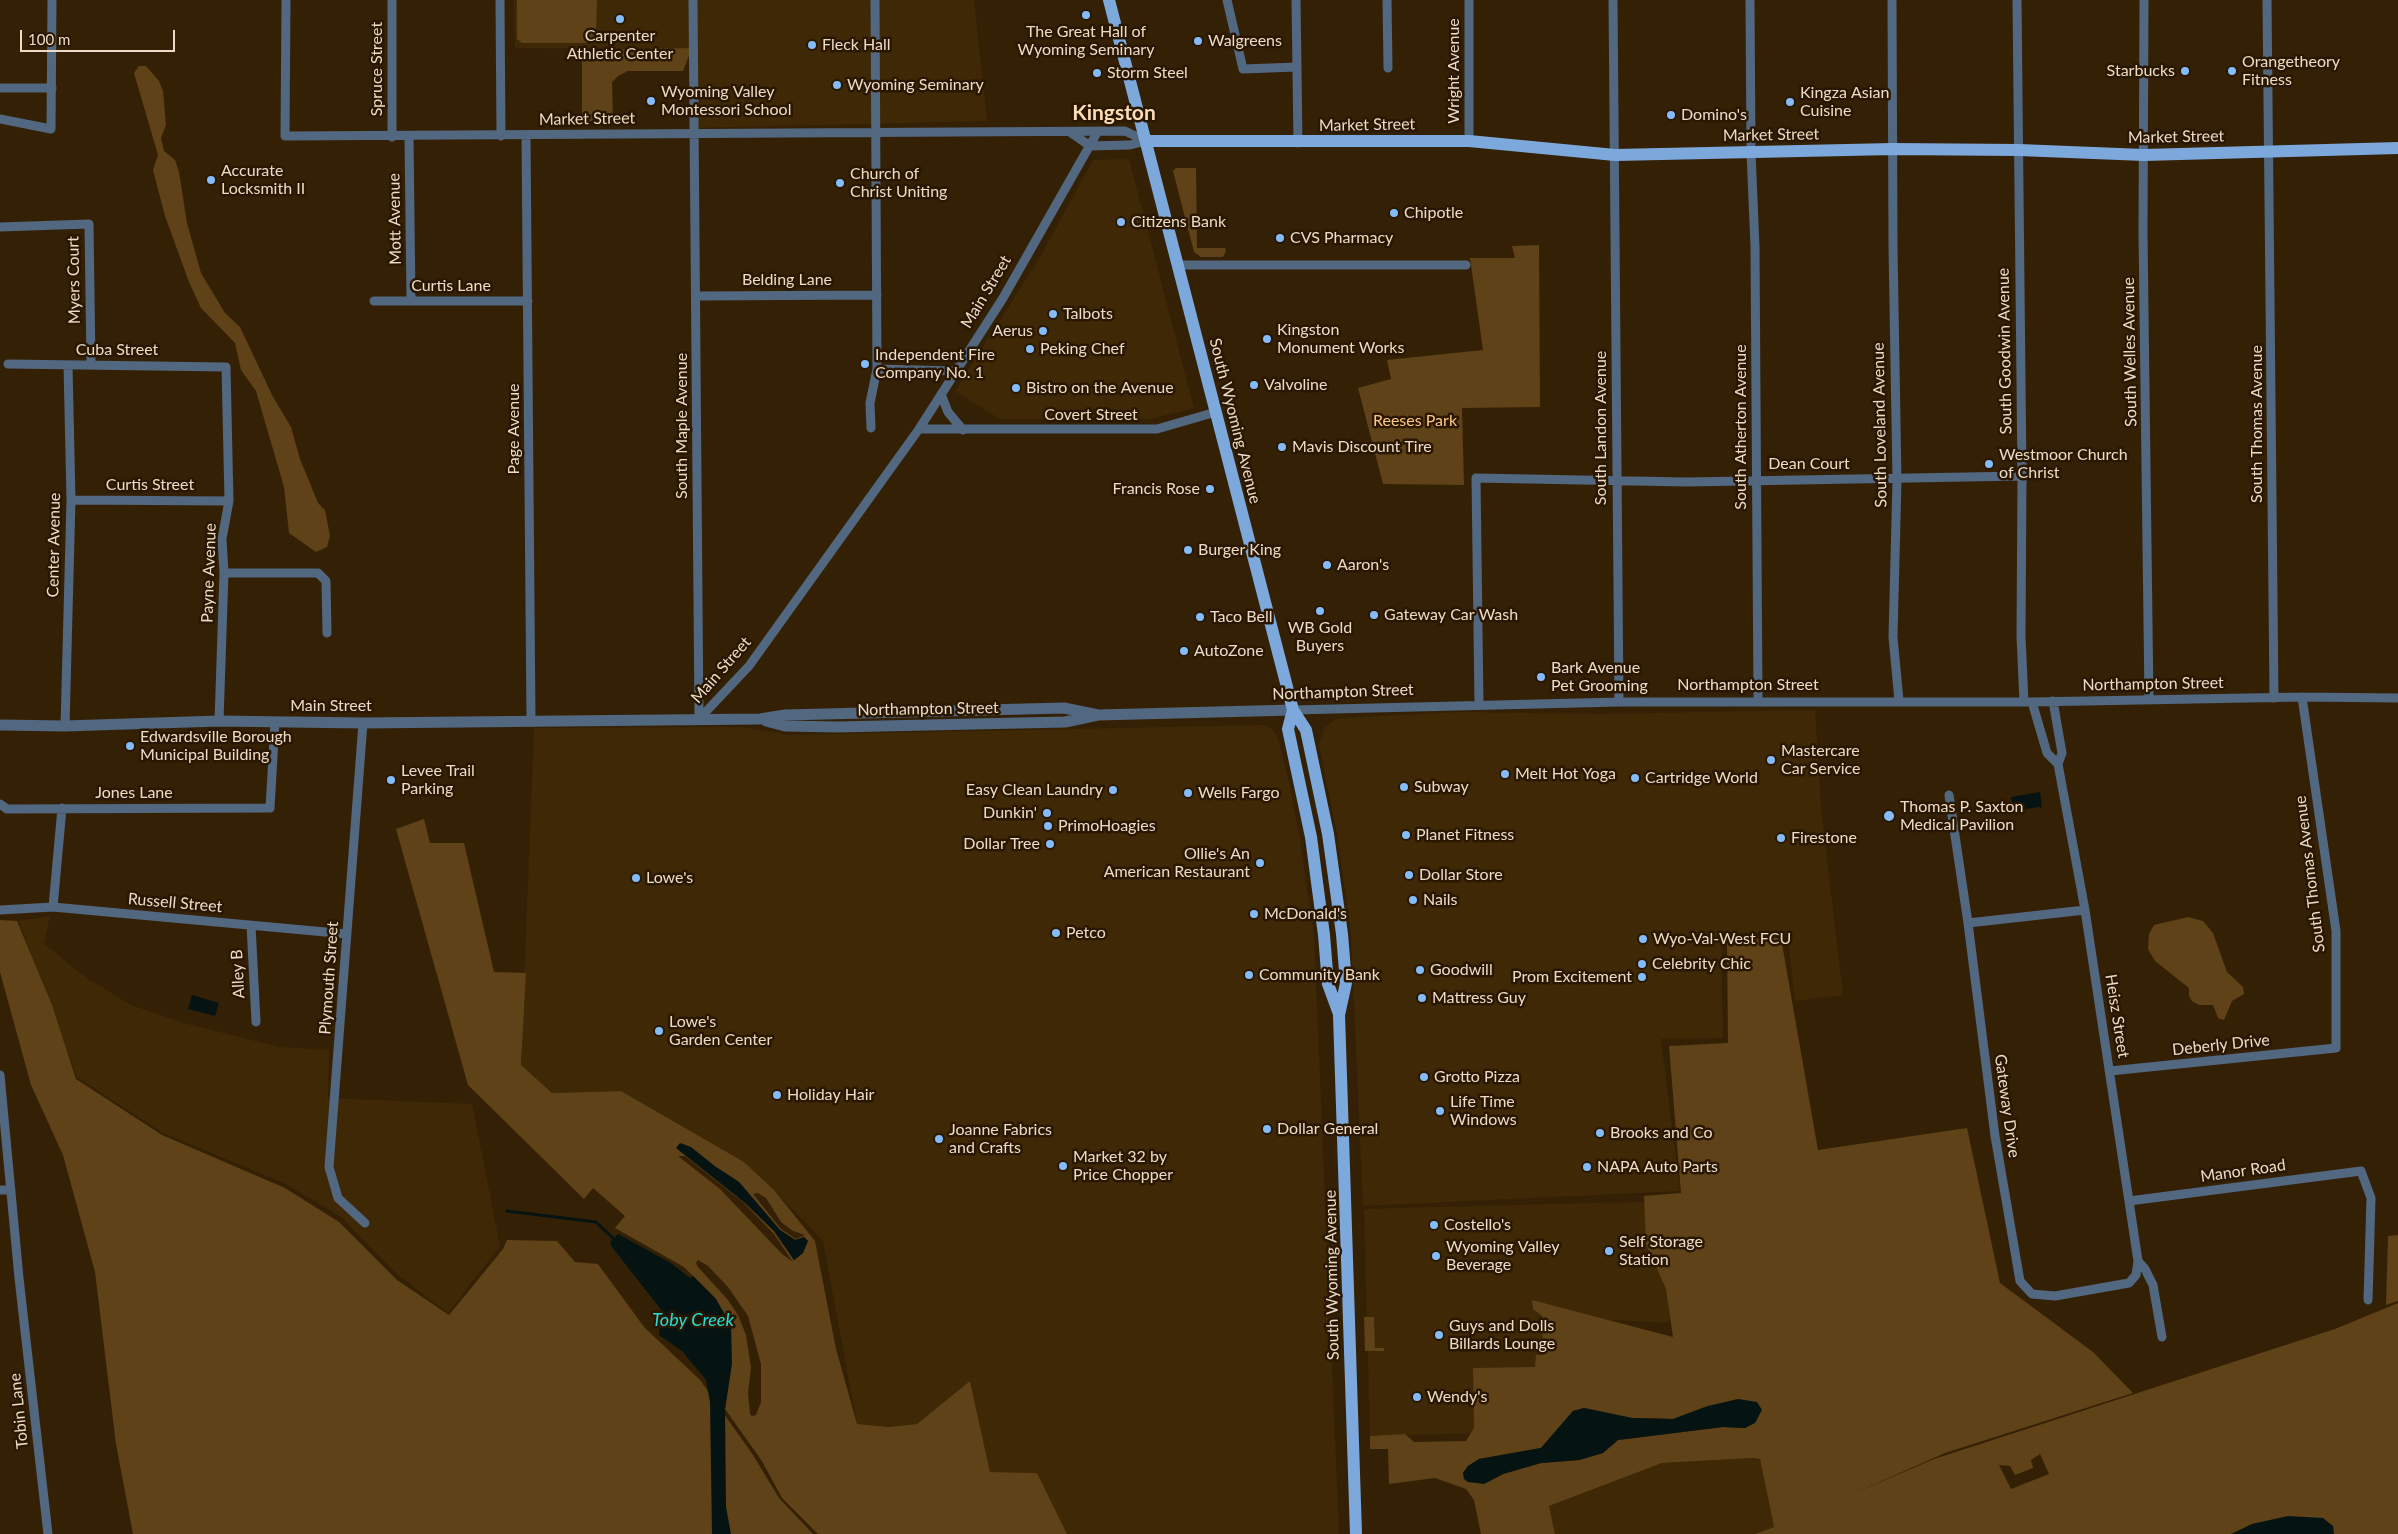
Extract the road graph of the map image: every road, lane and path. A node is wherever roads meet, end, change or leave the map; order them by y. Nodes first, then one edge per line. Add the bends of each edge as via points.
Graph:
1 (52, 0) edge
2 (286, 0) edge
3 (392, 0) edge
4 (500, 0) edge
5 (693, 0) edge
6 (875, 0) edge
7 (1109, 0) edge
8 (1227, 0) edge
9 (1296, 0) edge
10 (1386, 0) edge
11 (1469, 0) edge
12 (1613, 0) edge
13 (1750, 0) edge
14 (1892, 0) edge
15 (2017, 0) edge
16 (2144, 0) edge
17 (2267, 0) edge
18 (1297, 67) junction
19 (1388, 68) dead end
20 (0, 88) edge
21 (52, 88) junction
22 (0, 119) edge
23 (1098, 131) junction
24 (696, 132) junction
25 (1070, 132) junction
26 (877, 134) junction
27 (501, 136) junction
28 (526, 136) junction
29 (392, 137) junction
30 (409, 137) junction
31 (1146, 141) junction
32 (1470, 141) junction
33 (1298, 142) junction
34 (1090, 146) junction
35 (2398, 148) edge
36 (1893, 149) junction
37 (2019, 150) junction
38 (2269, 151) junction
39 (1751, 152) junction
40 (1615, 154) junction
41 (2144, 155) junction
42 (0, 227) edge
43 (1179, 265) junction
44 (1466, 266) dead end
45 (877, 295) junction
46 (696, 296) junction
47 (374, 301) dead end
48 (411, 301) junction
49 (528, 301) junction
50 (8, 364) dead end
51 (91, 364) junction
52 (68, 365) junction
53 (226, 367) joint
54 (877, 369) junction
55 (956, 371) junction
56 (942, 394) junction
57 (1216, 412) junction
58 (871, 428) dead end
59 (919, 430) junction
60 (963, 430) junction
61 (2022, 476) junction
62 (1756, 479) junction
63 (1616, 480) junction
64 (1897, 480) junction
65 (71, 500) junction
66 (229, 501) junction
67 (224, 573) junction
68 (327, 633) dead end
69 (2302, 697) junction
70 (2274, 698) junction
71 (2398, 698) edge
72 (2149, 700) junction
73 (1758, 701) junction
74 (1899, 701) junction
75 (2052, 701) junction
76 (1619, 702) junction
77 (2028, 702) junction
78 (1479, 705) junction
79 (1293, 710) junction
80 (219, 720) junction
81 (531, 720) junction
82 (699, 720) junction
83 (275, 722) junction
84 (363, 723) junction
85 (0, 725) edge
86 (64, 726) junction
87 (2058, 764) junction
88 (1949, 794) dead end
89 (0, 804) edge
90 (62, 808) junction
91 (53, 907) junction
92 (0, 910) edge
93 (2085, 910) junction
94 (1968, 923) junction
95 (251, 924) junction
96 (347, 934) junction
97 (1339, 1015) junction
98 (256, 1022) dead end
99 (2336, 1048) joint
100 (2110, 1071) junction
101 (0, 1075) edge
102 (0, 1190) edge
103 (10, 1190) junction
104 (2129, 1201) junction
105 (365, 1223) dead end
106 (2138, 1261) junction
107 (2368, 1300) dead end
108 (2162, 1337) dead end
109 (48, 1534) edge
110 (1356, 1534) edge

1 - 21 street
2 - 29 street, Market Street via 285,136
3 - 29 street, Spruce Street
4 - 27 street
5 - 24 street, South Maple Avenue
6 - 26 street
7 - 31 main road, South Wyoming Avenue
8 - 18 street via 1243,69
9 - 18 street
10 - 19 street
11 - 32 street, Wright Avenue
12 - 40 street, South Landon Avenue
13 - 39 street, South Atherton Avenue
14 - 36 street, South Loveland Avenue
15 - 37 street, South Goodwin Avenue
16 - 41 street, South Welles Avenue
17 - 38 street, South Thomas Avenue
18 - 33 street
20 - 21 street
21 - 22 street via 51,129
23 - 25 street, Market Street
23 - 31 street, Market Street via 1125,131
23 - 34 street, Main Street
24 - 26 street, Market Street
24 - 28 street, Market Street
24 - 46 street, South Maple Avenue
25 - 26 street, Market Street
25 - 34 street
26 - 45 street
27 - 28 street, Market Street
27 - 30 street, Market Street
28 - 49 street, Page Avenue
29 - 30 street, Market Street
30 - 48 street, Mott Avenue
31 - 33 main road, Market Street
31 - 34 street, Market Street via 1130,145
31 - 43 main road, South Wyoming Avenue
32 - 33 main road, Market Street
32 - 40 main road, Market Street
34 - 55 street, Main Street via 1010,286
35 - 38 main road, Market Street
36 - 37 main road, Market Street
36 - 39 main road, Market Street
36 - 64 street, South Loveland Avenue
37 - 41 main road, Market Street
37 - 61 street, South Goodwin Avenue
38 - 41 main road, Market Street
38 - 70 street, South Thomas Avenue
39 - 40 main road, Market Street
39 - 62 street, South Atherton Avenue via 1755,246
40 - 63 street, South Landon Avenue
41 - 72 street, South Welles Avenue
42 - 51 street, Myers Court via 89,224
43 - 44 street
43 - 57 main road, South Wyoming Avenue
45 - 46 street, Belding Lane
45 - 54 street
46 - 82 street, South Maple Avenue
47 - 48 street, Curtis Lane
48 - 49 street, Curtis Lane
49 - 81 street, Page Avenue
50 - 52 street, Cuba Street
51 - 52 street, Cuba Street
51 - 53 street, Cuba Street
52 - 65 street, Center Avenue
53 - 66 street, Payne Avenue
54 - 55 street
54 - 58 street via 870,403
55 - 56 street, Main Street
56 - 59 street, Main Street
56 - 60 street via 948,412
57 - 60 street, Covert Street via 1157,429
57 - 79 main road, South Wyoming Avenue
59 - 60 street, Covert Street
59 - 82 street, Main Street via 749,666
61 - 64 street, Dean Court
61 - 77 street, South Goodwin Avenue via 2021,636
62 - 63 street, Dean Court via 1687,482
62 - 64 street, Dean Court
62 - 73 street, South Atherton Avenue
63 - 76 street, South Landon Avenue
63 - 78 street, Dean Court via 1476,478
64 - 74 street, South Loveland Avenue via 1893,637
65 - 66 street, Curtis Street
65 - 86 street, Center Avenue
66 - 67 street, Payne Avenue via 222,539
67 - 68 street via 318,573 326,581
67 - 80 street, Payne Avenue
69 - 70 street, Northampton Street
69 - 71 street, Northampton Street
69 - 99 street, South Thomas Avenue via 2336,931
70 - 72 street, Northampton Street
72 - 75 street, Northampton Street
73 - 74 street, Northampton Street
73 - 76 street, Northampton Street
74 - 77 street, Northampton Street
75 - 77 street, Northampton Street
75 - 87 street via 2062,754
76 - 78 street, Northampton Street
77 - 87 street, Heisz Street via 2047,753
78 - 79 street, Northampton Street
79 - 82 street, Northampton Street via 1098,715 1064,708
79 - 97 main road, South Wyoming Avenue via 1288,729 1310,837 1328,984
79 - 97 main road, South Wyoming Avenue via 1306,730 1333,867 1346,983
80 - 83 street, Main Street
80 - 86 street, Main Street
81 - 82 street, Main Street
81 - 84 street, Main Street
83 - 84 street, Main Street
83 - 90 street, Jones Lane via 270,808
84 - 96 street, Plymouth Street
85 - 86 street, Main Street
87 - 93 street, Heisz Street
88 - 94 street, Gateway Drive
89 - 90 street, Jones Lane via 7,808
90 - 91 street
91 - 92 street, Russell Street
91 - 95 street, Russell Street
93 - 94 street
93 - 100 street, Heisz Street
94 - 106 street, Gateway Drive via 1995,1136 2020,1281 2032,1294 2055,1296 2129,1282 2136,1276
95 - 96 street, Russell Street
95 - 98 street, Alley B
96 - 105 street, Plymouth Street via 329,1168 338,1198
97 - 110 main road, South Wyoming Avenue
99 - 100 street, Deberly Drive
100 - 104 street, Heisz Street
101 - 103 street, Tobin Lane
102 - 103 street
103 - 109 street, Tobin Lane
104 - 106 street, Heisz Street
104 - 107 street, Manor Road via 2361,1171 2371,1198
106 - 108 street, Heisz Street via 2153,1285

